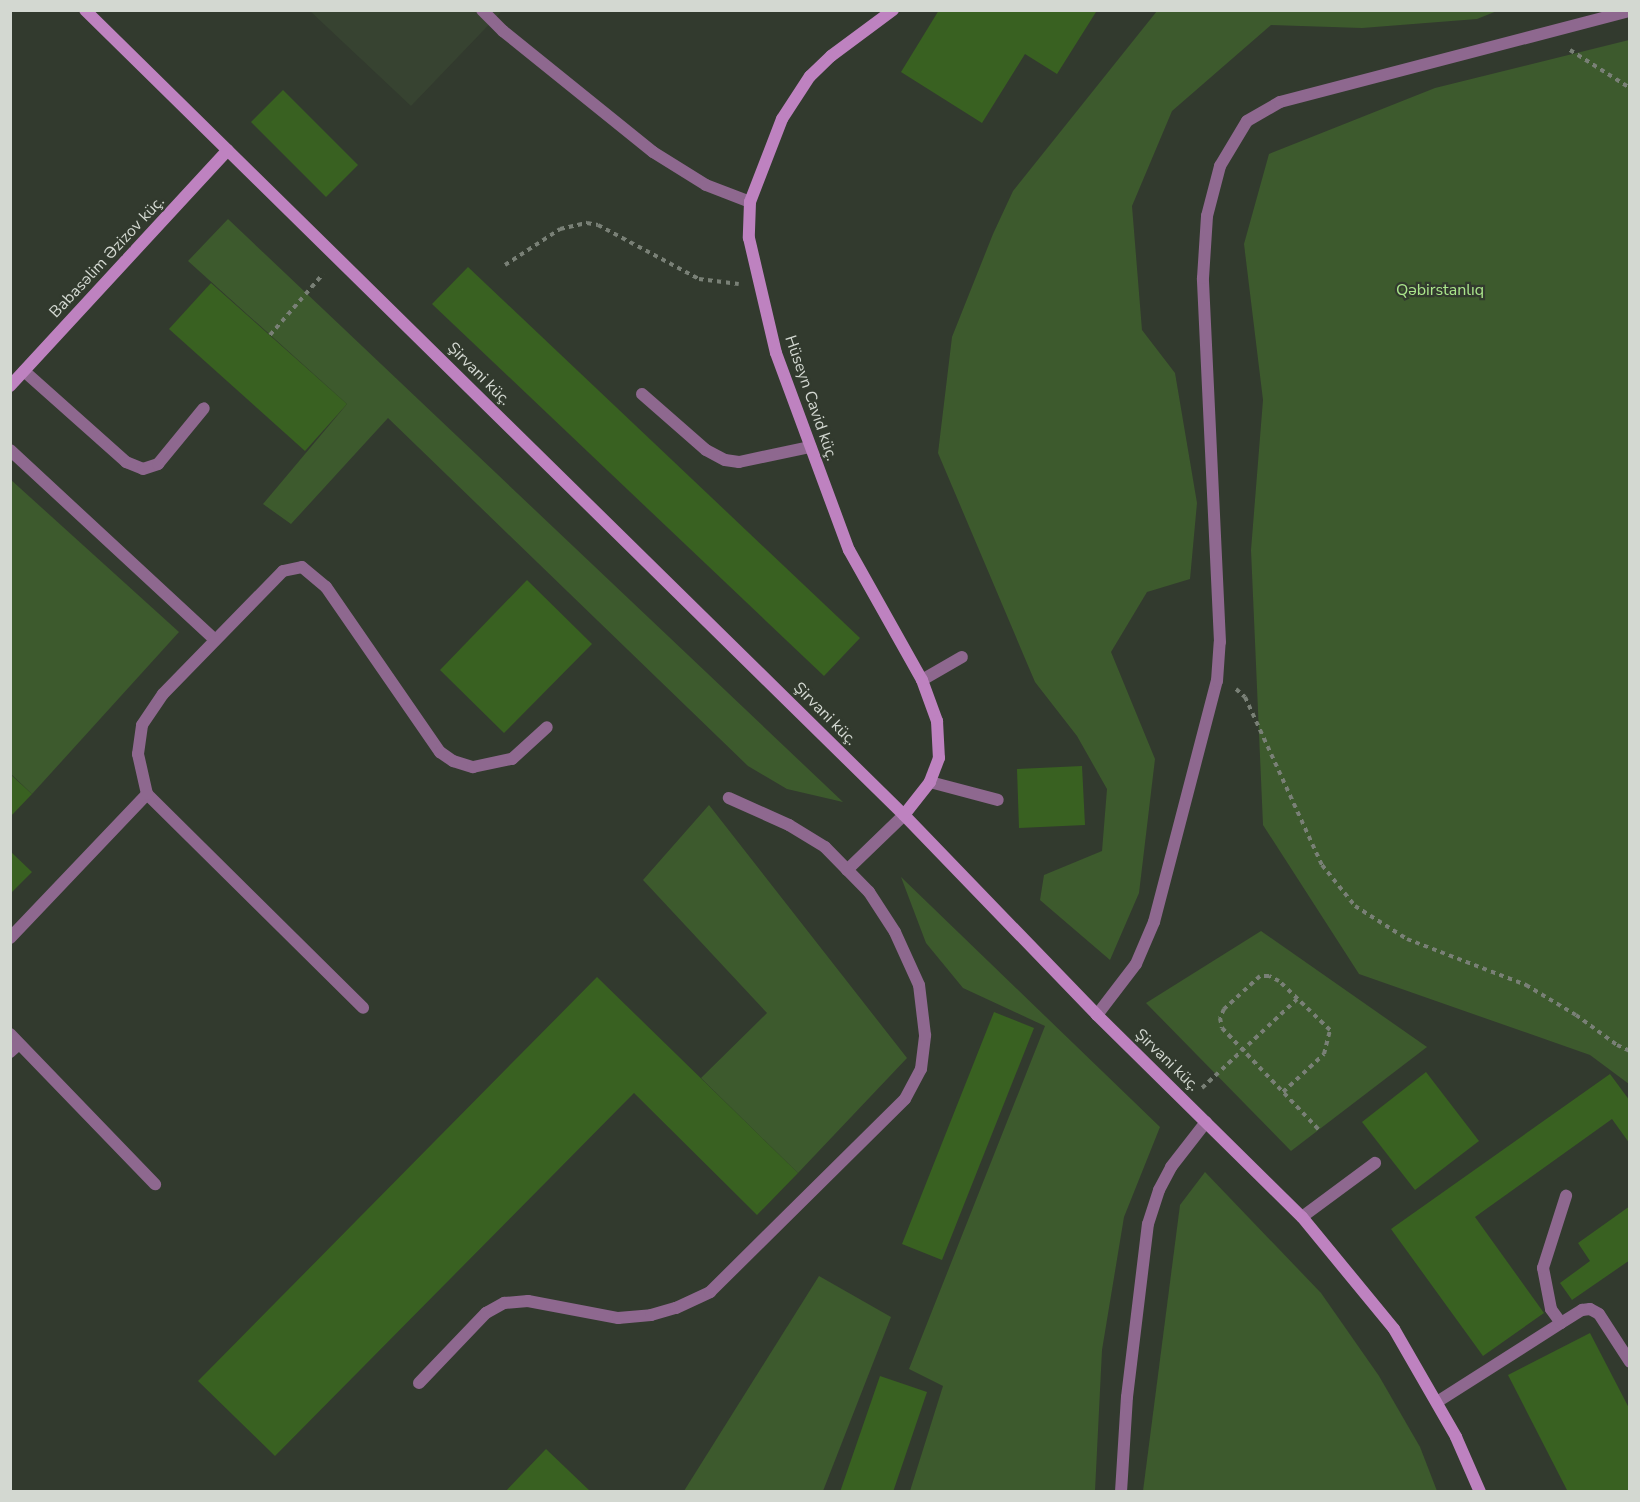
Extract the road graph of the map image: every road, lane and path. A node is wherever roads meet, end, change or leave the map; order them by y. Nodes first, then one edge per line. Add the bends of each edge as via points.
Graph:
1 (85, 10) edge
2 (482, 10) edge
3 (893, 10) edge
4 (1629, 11) edge
5 (1544, 33) junction
6 (1629, 88) edge
7 (228, 150) junction
8 (750, 202) junction
9 (337, 258) junction
10 (504, 265) dead end
11 (758, 284) junction
12 (270, 335) dead end
13 (24, 371) junction
14 (10, 386) edge
15 (642, 394) dead end
16 (204, 408) dead end
17 (810, 447) junction
18 (10, 450) edge
19 (214, 639) junction
20 (962, 657) dead end
21 (922, 680) junction
22 (1216, 681) junction
23 (548, 727) dead end
24 (930, 782) junction
25 (147, 794) junction
26 (729, 798) dead end
27 (998, 800) dead end
28 (904, 815) junction
29 (847, 870) junction
30 (10, 938) edge
31 (1298, 998) junction
32 (363, 1008) dead end
33 (1097, 1015) junction
34 (13, 1043) edge
35 (1243, 1050) junction
36 (1629, 1051) edge
37 (1283, 1092) junction
38 (1186, 1102) junction
39 (1206, 1122) junction
40 (1319, 1130) dead end
41 (1375, 1163) dead end
42 (155, 1184) dead end
43 (1566, 1196) dead end
44 (1302, 1217) junction
45 (1561, 1323) junction
46 (1629, 1362) edge
47 (419, 1383) dead end
48 (1437, 1402) junction
49 (1121, 1491) edge
50 (1480, 1491) edge

1 - 7 main road, Şirvani küç.
2 - 8 street via 653,152 706,185
3 - 8 main road, Hüseyn Cavid küç. via 810,76 782,119
4 - 5 street
5 - 6 path
5 - 22 street via 1280,102 1247,121 1220,166 1207,216 1203,278 1220,642
7 - 9 main road, Şirvani küç.
7 - 13 main road, Babasəlim Əzizov küç.
8 - 11 main road, Hüseyn Cavid küç. via 749,238
9 - 12 path
9 - 28 main road, Şirvani küç.
10 - 11 path via 560,229 587,223 598,225 699,279 728,285
11 - 17 main road, Hüseyn Cavid küç. via 776,353
13 - 14 main road, Babasəlim Əzizov küç.
13 - 16 street via 126,462 143,469 158,464
15 - 17 street via 706,450 725,460 739,462
17 - 21 main road, Hüseyn Cavid küç. via 849,550
18 - 19 street
19 - 23 street via 283,571 302,567 326,587 440,752 472,767 512,759
19 - 25 street via 163,694 142,725 138,754
20 - 21 street
21 - 24 main road, Hüseyn Cavid küç. via 937,721 939,758
22 - 33 street via 1154,922 1136,964
22 - 36 path via 1233,686 1245,697 1322,866 1355,906 1407,939 1526,986
24 - 27 street
24 - 28 main road, Hüseyn Cavid küç.
25 - 30 street
25 - 32 street
26 - 29 street via 789,825 825,847
28 - 29 street
28 - 33 main road, Şirvani küç.
29 - 47 street via 869,892 895,932 919,985 925,1035 921,1069 905,1099 710,1292 676,1308 618,1318 528,1301 504,1303 486,1313
31 - 35 path
31 - 35 path via 1279,981 1260,976 1224,1009 1222,1028
31 - 37 path via 1330,1030 1329,1040 1324,1054
33 - 38 main road, Şirvani küç.
34 - 42 street
35 - 37 path
35 - 38 path
37 - 40 path
38 - 39 main road, Şirvani küç.
39 - 44 main road, Şirvani küç.
39 - 49 street via 1171,1167 1148,1224 1127,1397
41 - 44 street
43 - 45 street via 1543,1268 1551,1309
44 - 48 main road, Şirvani küç. via 1394,1329
45 - 46 street via 1582,1310 1599,1314
45 - 48 street
48 - 50 main road, Şirvani küç.

